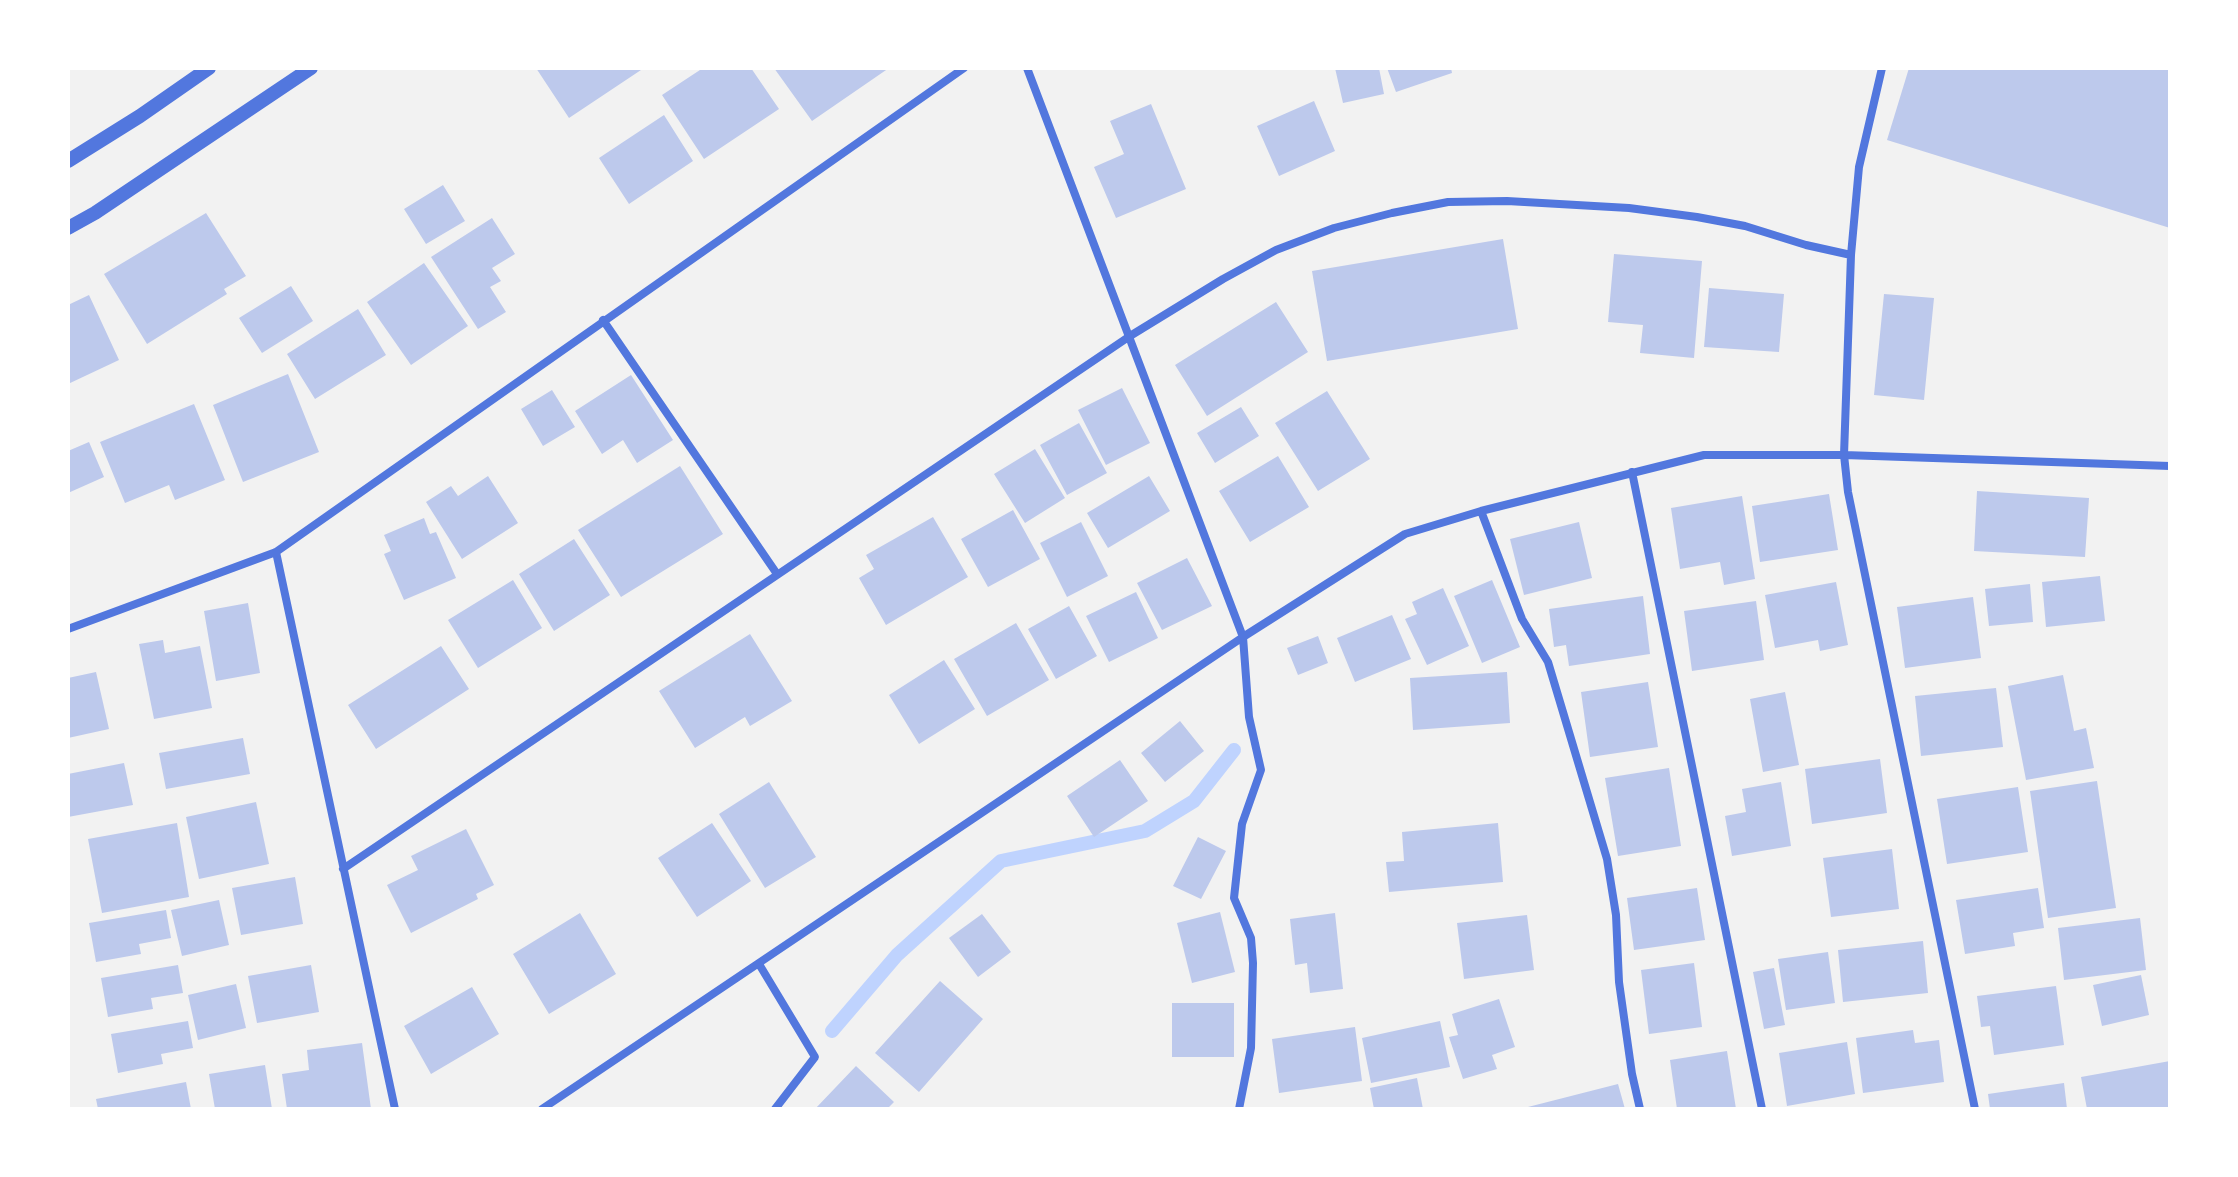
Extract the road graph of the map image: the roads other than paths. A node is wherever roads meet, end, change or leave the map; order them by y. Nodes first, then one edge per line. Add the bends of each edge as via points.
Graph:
1 (209, 68) edge
2 (311, 68) edge
3 (964, 68) edge
4 (1027, 68) edge
5 (1882, 68) edge
6 (68, 161) edge
7 (68, 228) edge
8 (1851, 255) junction
9 (603, 320) junction
10 (1130, 336) junction
11 (1844, 455) junction
12 (2170, 466) edge
13 (1632, 472) junction
14 (1481, 511) junction
15 (276, 552) junction
16 (777, 574) junction
17 (68, 629) edge
18 (1243, 637) junction
19 (343, 869) junction
20 (759, 964) junction
21 (395, 1109) edge
22 (542, 1109) edge
23 (775, 1109) edge
24 (1239, 1109) edge
25 (1640, 1109) edge
26 (1762, 1109) edge
27 (1975, 1109) edge

1 - 6 street
2 - 7 street
3 - 9 street
4 - 10 street
5 - 8 street via 1859,167
8 - 10 street via 1745,226 1629,208 1448,202 1334,228 1276,250
8 - 11 street
9 - 15 street
9 - 16 street
10 - 16 street
10 - 18 street
11 - 12 street
11 - 13 street via 1704,455
11 - 27 street
13 - 14 street
13 - 26 street
14 - 18 street via 1405,534
14 - 25 street via 1522,619 1548,662 1607,859 1619,982
15 - 17 street
15 - 19 street
16 - 19 street
18 - 20 street
18 - 24 street via 1249,717 1261,770 1242,824 1234,898 1251,938 1253,963 1251,1048
19 - 21 street
20 - 22 street
20 - 23 street via 815,1057

